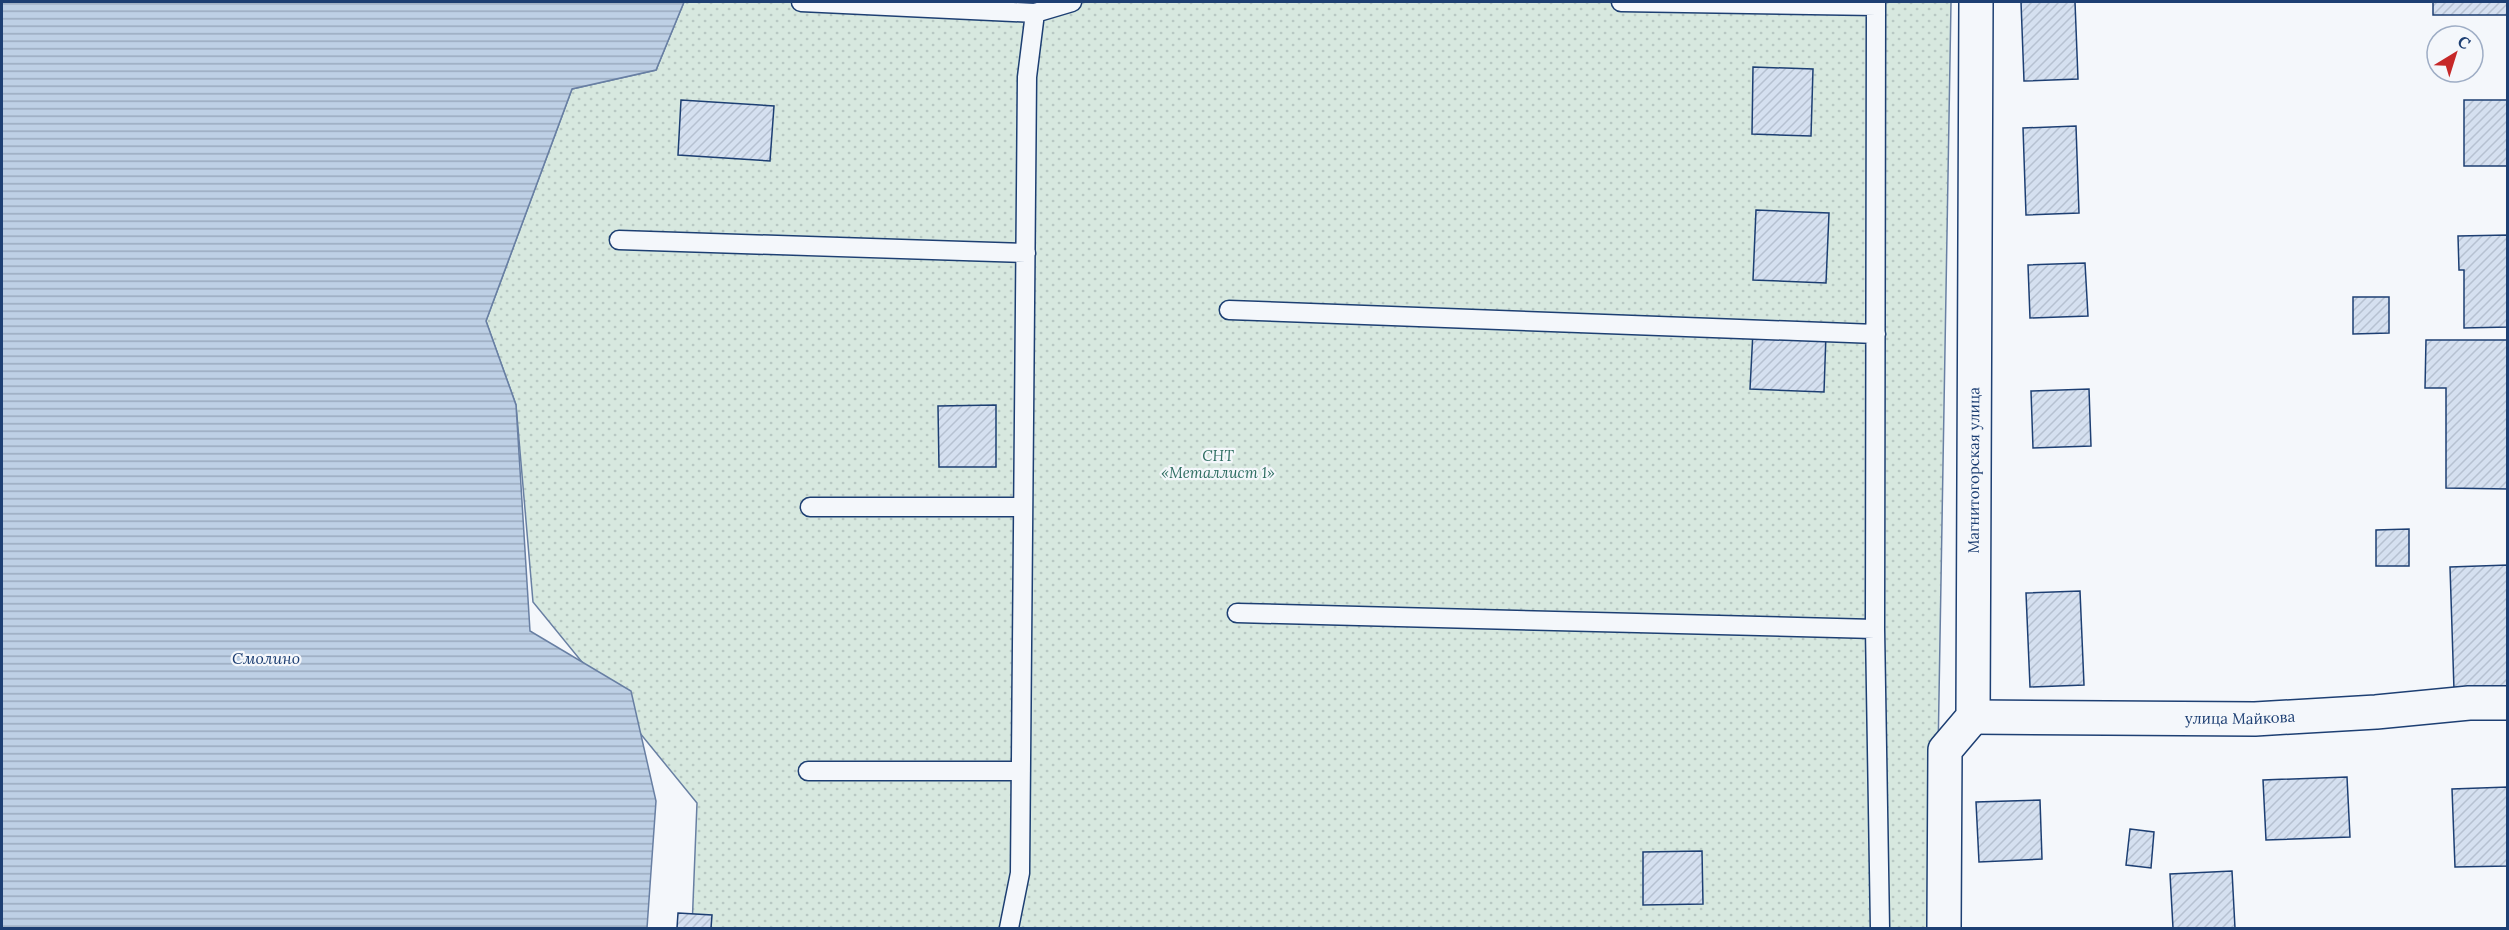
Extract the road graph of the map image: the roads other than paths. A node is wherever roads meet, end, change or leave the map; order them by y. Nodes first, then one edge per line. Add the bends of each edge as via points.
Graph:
1 (801, 2) edge
2 (1072, 2) edge
3 (1621, 2) edge
4 (1976, 2) edge
5 (1876, 4) edge
6 (1035, 13) junction
7 (619, 240) dead end
8 (1026, 253) junction
9 (1229, 310) dead end
10 (1876, 334) junction
11 (810, 507) dead end
12 (1023, 507) junction
13 (1237, 613) dead end
14 (1875, 629) junction
15 (2508, 704) edge
16 (1973, 717) junction
17 (808, 771) dead end
18 (1022, 771) junction
19 (1009, 928) edge
20 (1880, 928) edge
21 (1944, 928) edge

1 - 6 lane
2 - 6 lane
3 - 5 lane
4 - 16 street, Магнитогорская улица
5 - 10 lane
6 - 8 lane via 1027,77
7 - 8 lane
8 - 12 lane
9 - 10 lane
10 - 14 lane
11 - 12 lane
12 - 18 lane
13 - 14 lane
14 - 20 lane
15 - 16 street, улица Майкова via 2469,703 2255,719
16 - 21 street via 1945,750
17 - 18 lane
18 - 19 lane via 1020,873

